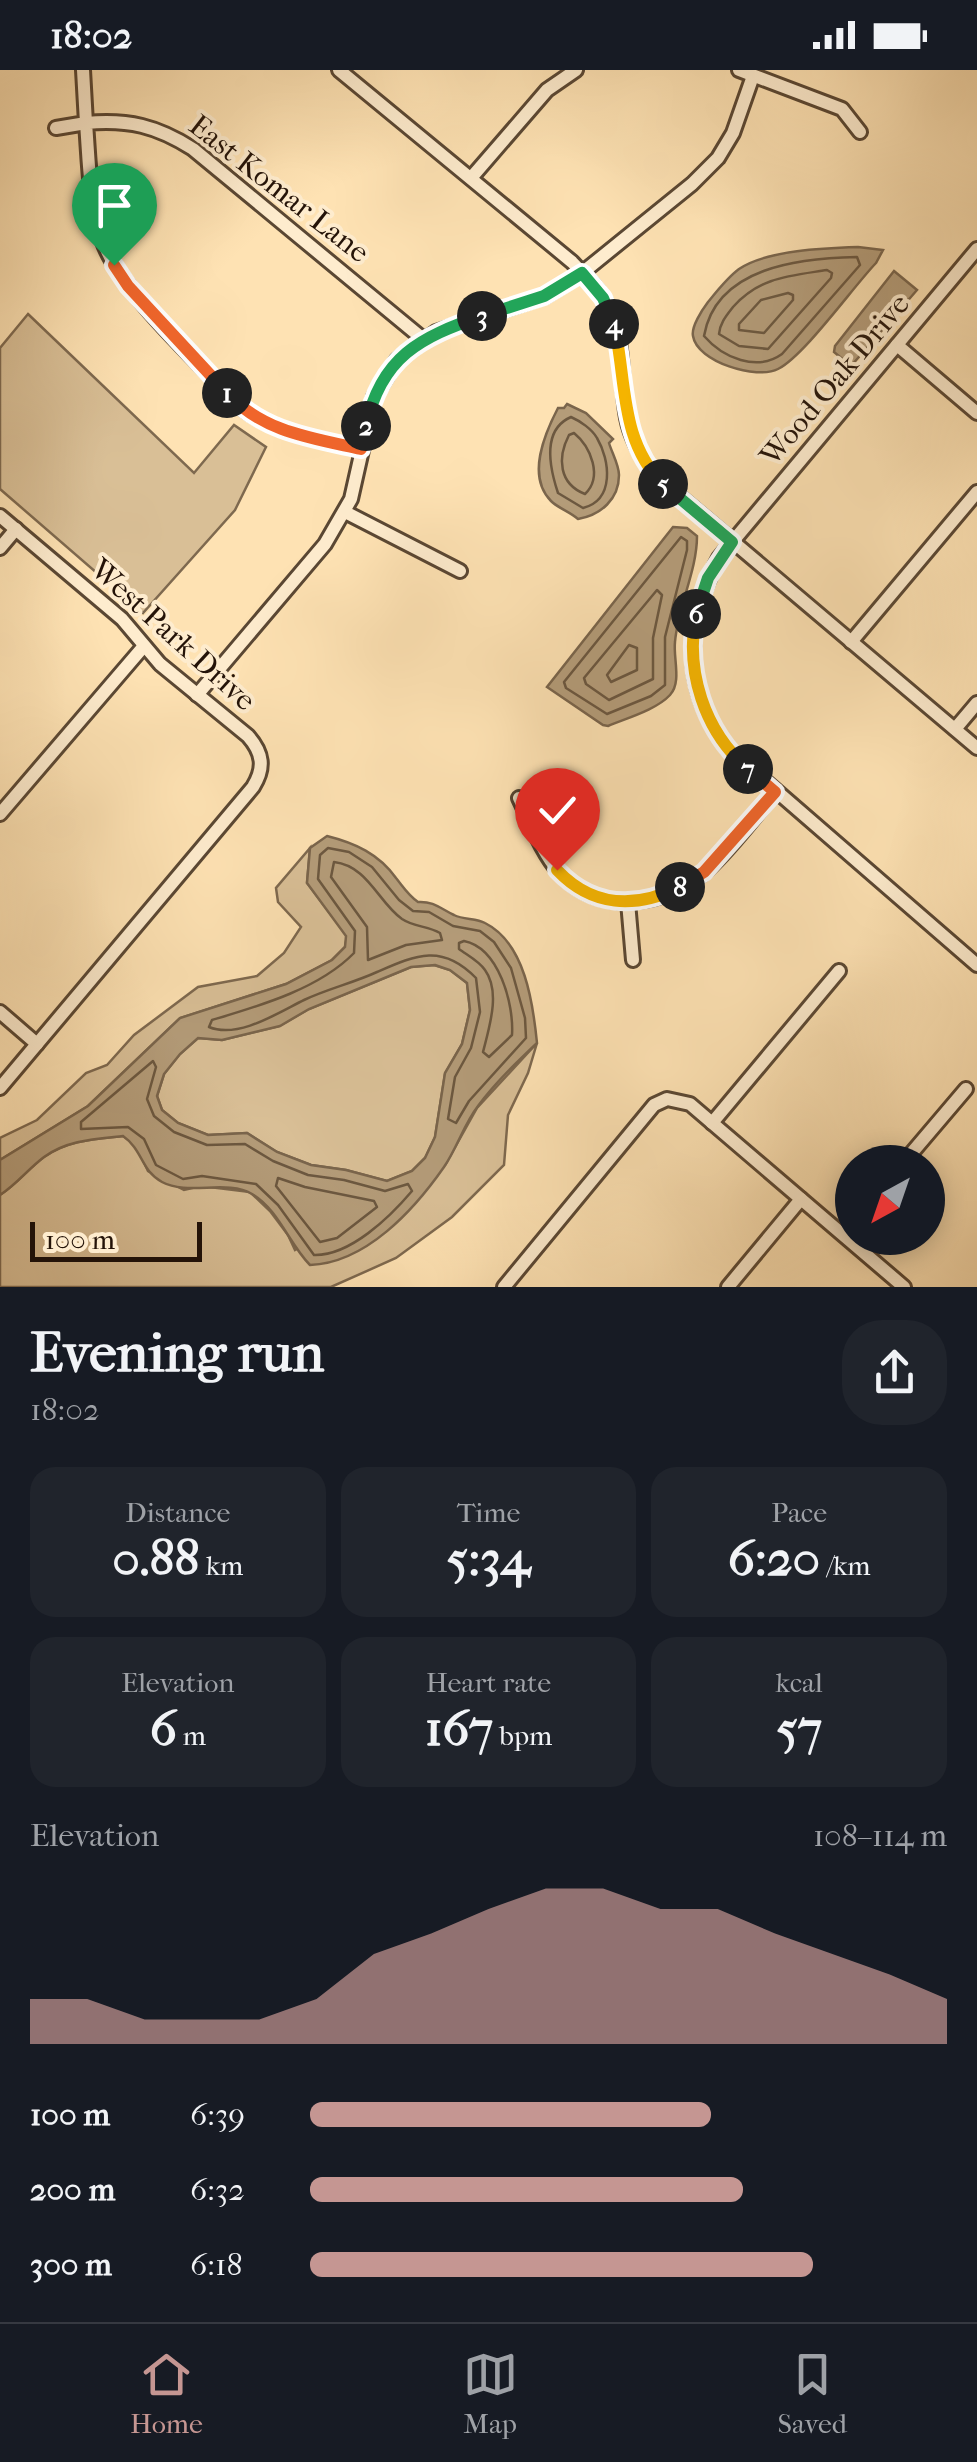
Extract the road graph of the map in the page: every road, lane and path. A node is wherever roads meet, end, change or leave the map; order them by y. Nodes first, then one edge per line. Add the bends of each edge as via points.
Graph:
1 (83, 70) edge
2 (339, 70) edge
3 (575, 70) edge
4 (739, 70) edge
5 (753, 76) junction
6 (86, 122) junction
7 (56, 128) dead end
8 (860, 132) dead end
9 (470, 178) junction
10 (977, 249) edge
11 (582, 273) junction
12 (423, 339) junction
13 (897, 345) junction
14 (977, 413) edge
15 (361, 449) junction
16 (977, 492) edge
17 (346, 512) junction
18 (0, 516) edge
19 (16, 529) junction
20 (732, 542) junction
21 (0, 548) edge
22 (460, 572) dead end
23 (850, 642) junction
24 (144, 646) junction
25 (196, 695) junction
26 (977, 703) edge
27 (954, 730) junction
28 (977, 748) edge
29 (775, 792) junction
30 (519, 798) dead end
31 (0, 814) edge
32 (628, 902) junction
33 (633, 960) dead end
34 (977, 965) edge
35 (840, 971) dead end
36 (0, 1012) edge
37 (37, 1044) junction
38 (0, 1088) edge
39 (966, 1089) dead end
40 (712, 1123) junction
41 (918, 1145) edge
42 (801, 1199) junction
43 (835, 1221) edge
44 (873, 1255) edge
45 (504, 1287) edge
46 (728, 1287) edge
47 (904, 1287) edge

1 - 6 street
2 - 9 street
3 - 9 street via 547,90
4 - 5 street
5 - 8 street via 842,109
5 - 11 street via 718,158
6 - 7 street, East Komar Lane
6 - 12 street, East Komar Lane via 134,122 193,149
6 - 15 street via 102,242 128,286 254,417
9 - 11 street
10 - 13 street, Wood Oak Drive
11 - 12 street via 544,296
11 - 20 street via 612,317 636,446 653,474
12 - 15 street via 382,382
13 - 14 street
13 - 20 street, Wood Oak Drive
15 - 17 street
16 - 23 street
17 - 22 street
17 - 25 street
18 - 19 street, West Park Drive
19 - 21 street
19 - 24 street, West Park Drive via 122,619
20 - 23 street
20 - 29 street, Wood Oak Drive via 698,602 694,671 716,732
23 - 27 street
24 - 25 street, West Park Drive
24 - 31 street
25 - 37 street, West Park Drive via 256,745 262,762 253,787
26 - 27 street
27 - 28 street
29 - 32 street via 704,872 665,894
29 - 34 street, Wood Oak Drive
30 - 32 street via 568,881 598,899
32 - 33 street
35 - 40 street
36 - 37 street
37 - 38 street
39 - 41 street
40 - 42 street
40 - 45 street via 690,1104 666,1099 654,1105
42 - 43 street
42 - 46 street
44 - 47 street

